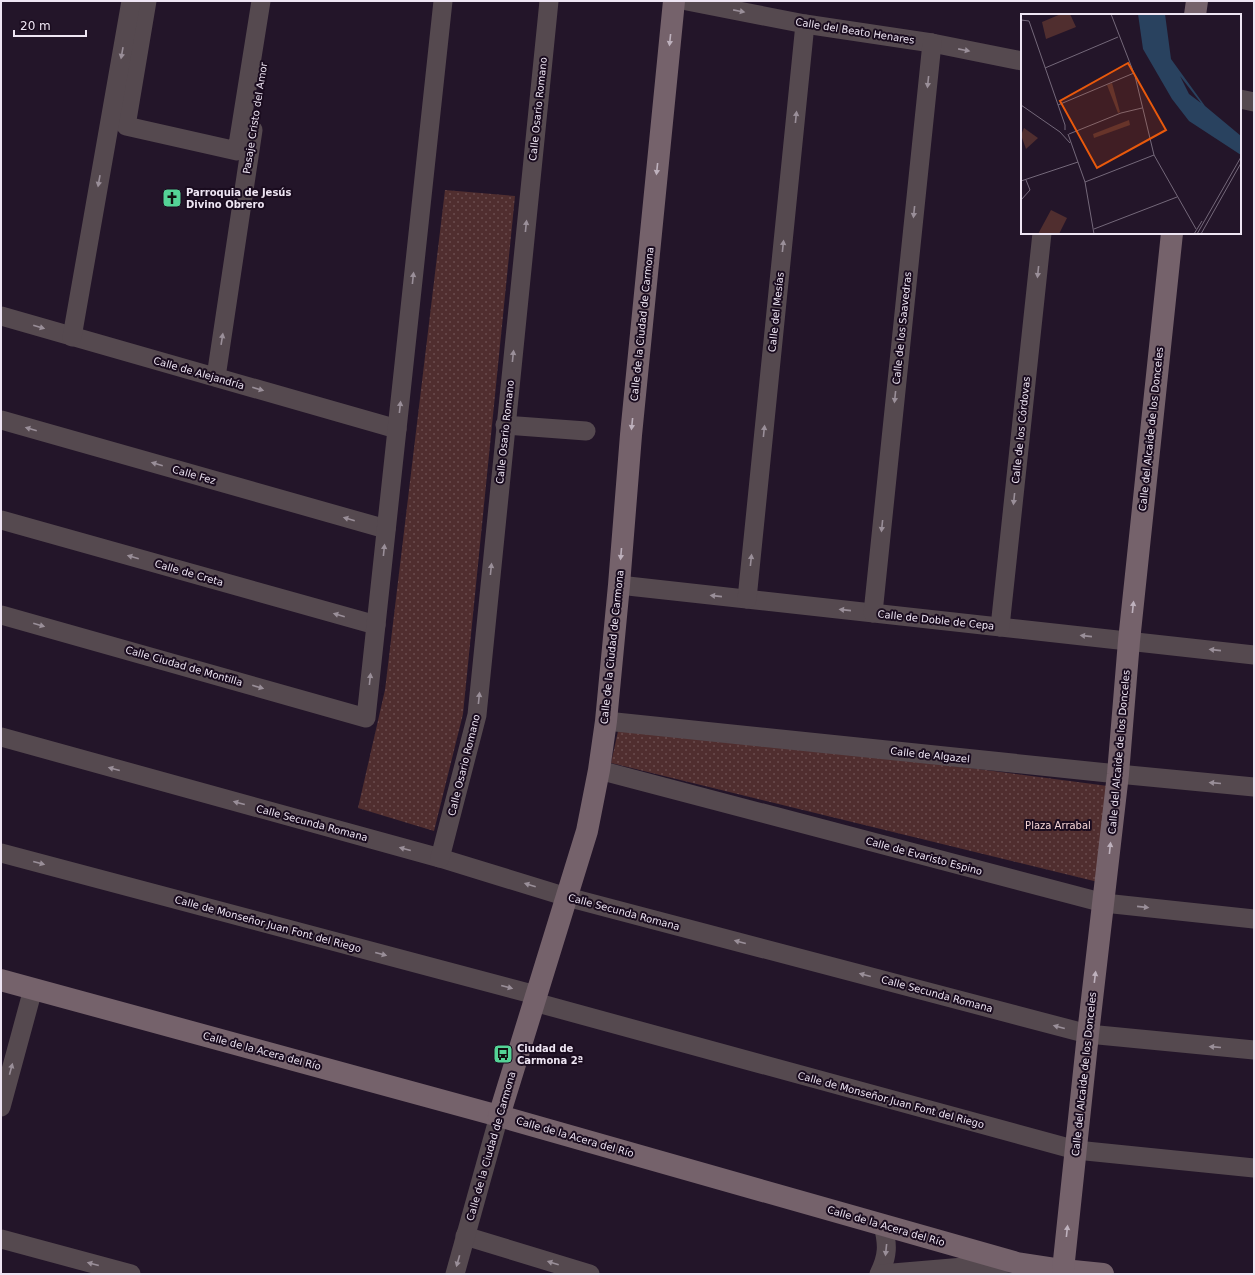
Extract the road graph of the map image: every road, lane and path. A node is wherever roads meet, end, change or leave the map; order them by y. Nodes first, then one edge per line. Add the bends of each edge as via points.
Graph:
1 (131, 1) edge
2 (147, 1) edge
3 (261, 1) edge
4 (272, 1) edge
5 (443, 1) edge
6 (549, 1) edge
7 (674, 1) edge
8 (687, 1) edge
9 (1197, 1) edge
10 (1195, 14) edge
11 (805, 24) junction
12 (932, 44) junction
13 (1021, 61) edge
14 (1241, 99) edge
15 (1254, 102) edge
16 (1042, 234) edge
17 (1172, 234) edge
18 (1, 316) edge
19 (72, 337) junction
20 (216, 377) junction
21 (1, 420) edge
22 (506, 425) junction
23 (397, 429) junction
24 (586, 431) dead end
25 (1, 520) edge
26 (386, 529) junction
27 (619, 585) junction
28 (747, 599) junction
29 (873, 613) junction
30 (1, 615) edge
31 (376, 625) junction
32 (1000, 627) junction
33 (1129, 641) junction
34 (1254, 655) edge
35 (606, 721) junction
36 (1, 737) edge
37 (599, 770) junction
38 (1118, 774) junction
39 (1254, 787) edge
40 (1, 854) edge
41 (440, 858) junction
42 (567, 897) junction
43 (1104, 903) junction
44 (1254, 919) edge
45 (1, 980) edge
46 (33, 989) junction
47 (535, 998) junction
48 (1088, 1034) junction
49 (1254, 1050) edge
50 (1, 1107) edge
51 (499, 1116) junction
52 (1076, 1150) junction
53 (1254, 1168) edge
54 (884, 1225) junction
55 (465, 1236) junction
56 (1, 1239) edge
57 (1017, 1263) junction
58 (1063, 1272) edge
59 (131, 1274) edge
60 (455, 1274) edge
61 (590, 1274) edge
62 (880, 1274) edge
63 (1103, 1274) edge

1 -> 19 street
2 - 3 street via 126,126 237,151
20 -> 4 street, Pasaje Cristo del Amor
23 -> 5 street
22 -> 6 street, Calle Osario Romano
7 -> 27 street, Calle de la Ciudad de Carmona via 631,435
8 -> 11 street, Calle del Beato Henares
9 - 10 street
11 - 12 street, Calle del Beato Henares
28 -> 11 street, Calle del Mesías
12 -> 13 street, Calle del Beato Henares
12 -> 29 street, Calle de los Saavedras
14 - 15 street
16 -> 32 street, Calle de los Córdovas
33 -> 17 street, Calle del Alcaide de los Donceles
18 -> 19 street, Calle de Alejandría
19 - 20 street, Calle de Alejandría
20 -> 23 street, Calle de Alejandría
26 -> 21 street, Calle Fez
22 - 24 street
41 -> 22 street, Calle Osario Romano via 477,715
23 - 26 street
31 -> 25 street, Calle de Creta
31 -> 26 street
28 -> 27 street, Calle de Doble de Cepa
27 - 35 street, Calle de la Ciudad de Carmona
29 -> 28 street, Calle de Doble de Cepa
29 - 32 street, Calle de Doble de Cepa
30 -> 31 street, Calle Ciudad de Montilla via 366,718
33 -> 32 street, Calle de Doble de Cepa
34 -> 33 street, Calle de Doble de Cepa
33 - 38 street, Calle del Alcaide de los Donceles
35 - 37 street, Calle de la Ciudad de Carmona
35 - 38 street, Calle de Algazel
41 -> 36 street, Calle Secunda Romana
37 - 42 street, Calle de la Ciudad de Carmona via 587,831
37 - 43 street, Calle de Evaristo Espino
39 -> 38 street, Calle de Algazel
43 -> 38 street, Calle del Alcaide de los Donceles
40 -> 47 street, Calle de Monseñor Juan Font del Riego
42 -> 41 street, Calle Secunda Romana
42 - 47 street, Calle de la Ciudad de Carmona
48 -> 42 street, Calle Secunda Romana
43 -> 44 street, Calle de Evaristo Espino
48 -> 43 street, Calle del Alcaide de los Donceles
45 - 46 street, Calle de la Acera del Río
50 -> 46 street
46 - 51 street, Calle de la Acera del Río
47 - 51 street, Calle de la Ciudad de Carmona
47 - 52 street, Calle de Monseñor Juan Font del Riego
49 -> 48 street, Calle Secunda Romana
48 - 52 street, Calle del Alcaide de los Donceles
51 - 54 street, Calle de la Acera del Río
51 - 55 street, Calle de la Ciudad de Carmona
52 - 53 street, Calle de Monseñor Juan Font del Riego
58 -> 52 street, Calle del Alcaide de los Donceles
54 - 57 street, Calle de la Acera del Río
54 -> 62 street via 887,1241 885,1262
55 -> 60 street, Calle de la Ciudad de Carmona
61 -> 55 street
59 -> 56 street
57 - 58 street, Calle de la Acera del Río
57 - 62 street
58 - 63 street, Calle de la Acera del Río

